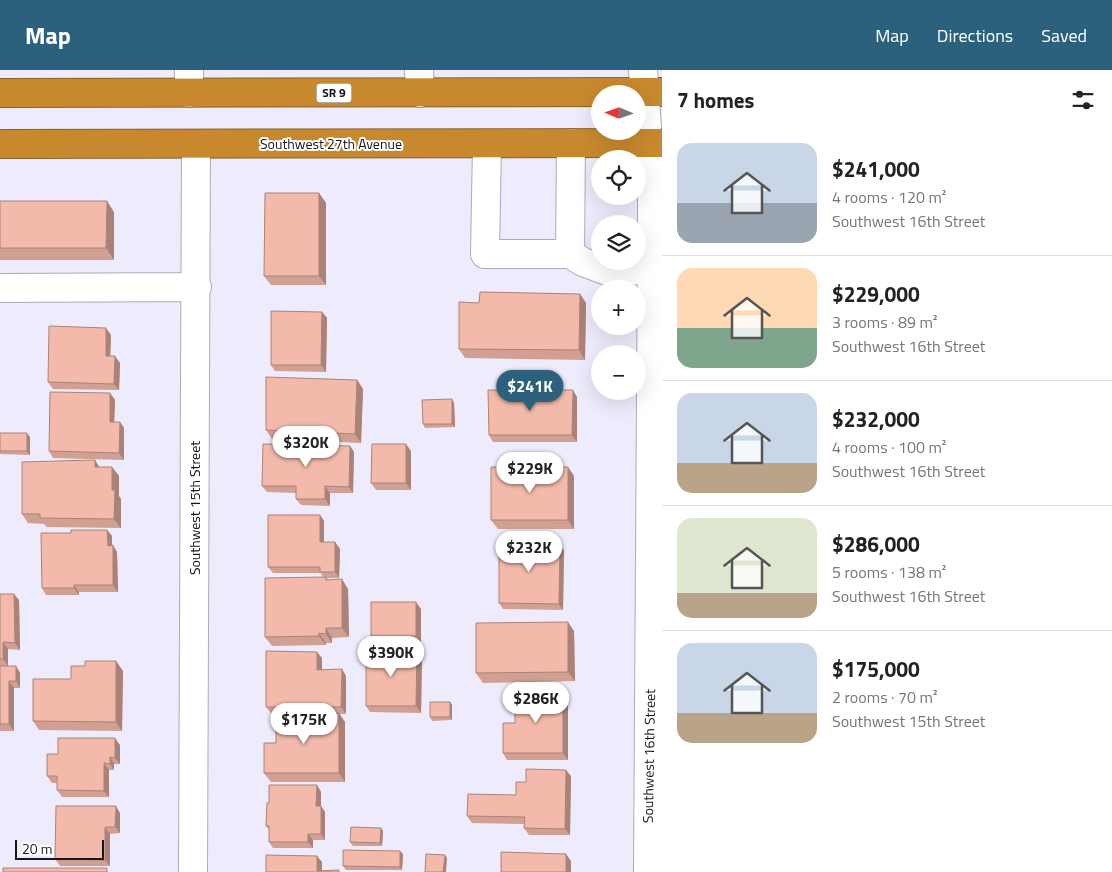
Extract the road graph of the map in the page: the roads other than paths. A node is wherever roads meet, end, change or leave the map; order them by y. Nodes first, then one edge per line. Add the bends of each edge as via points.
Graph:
1 (189, 82) edge
2 (419, 82) edge
3 (650, 85) edge
4 (0, 93) edge
5 (571, 143) junction
6 (655, 143) edge
7 (0, 144) edge
8 (196, 144) junction
9 (487, 144) junction
10 (657, 239) edge
11 (570, 254) junction
12 (652, 270) junction
13 (197, 287) junction
14 (0, 288) edge
15 (657, 369) edge
16 (656, 625) edge
17 (193, 872) edge
18 (648, 872) edge

1 - 2 highway, SR 9
1 - 4 highway, SR 9
2 - 3 highway, SR 9
3 - 6 street, Southwest 16th Street
5 - 6 highway, Southwest 27th Avenue
5 - 9 highway, Southwest 27th Avenue
5 - 11 street
6 - 10 street, Southwest 16th Street
7 - 8 highway, Southwest 27th Avenue
8 - 9 highway, Southwest 27th Avenue
8 - 13 street, Southwest 15th Street
9 - 11 street via 486,254
10 - 12 street, Southwest 16th Street
11 - 12 street via 607,271
12 - 15 street, Southwest 16th Street
13 - 14 street
13 - 17 street, Southwest 15th Street
15 - 16 street, Southwest 16th Street
16 - 18 street, Southwest 16th Street

